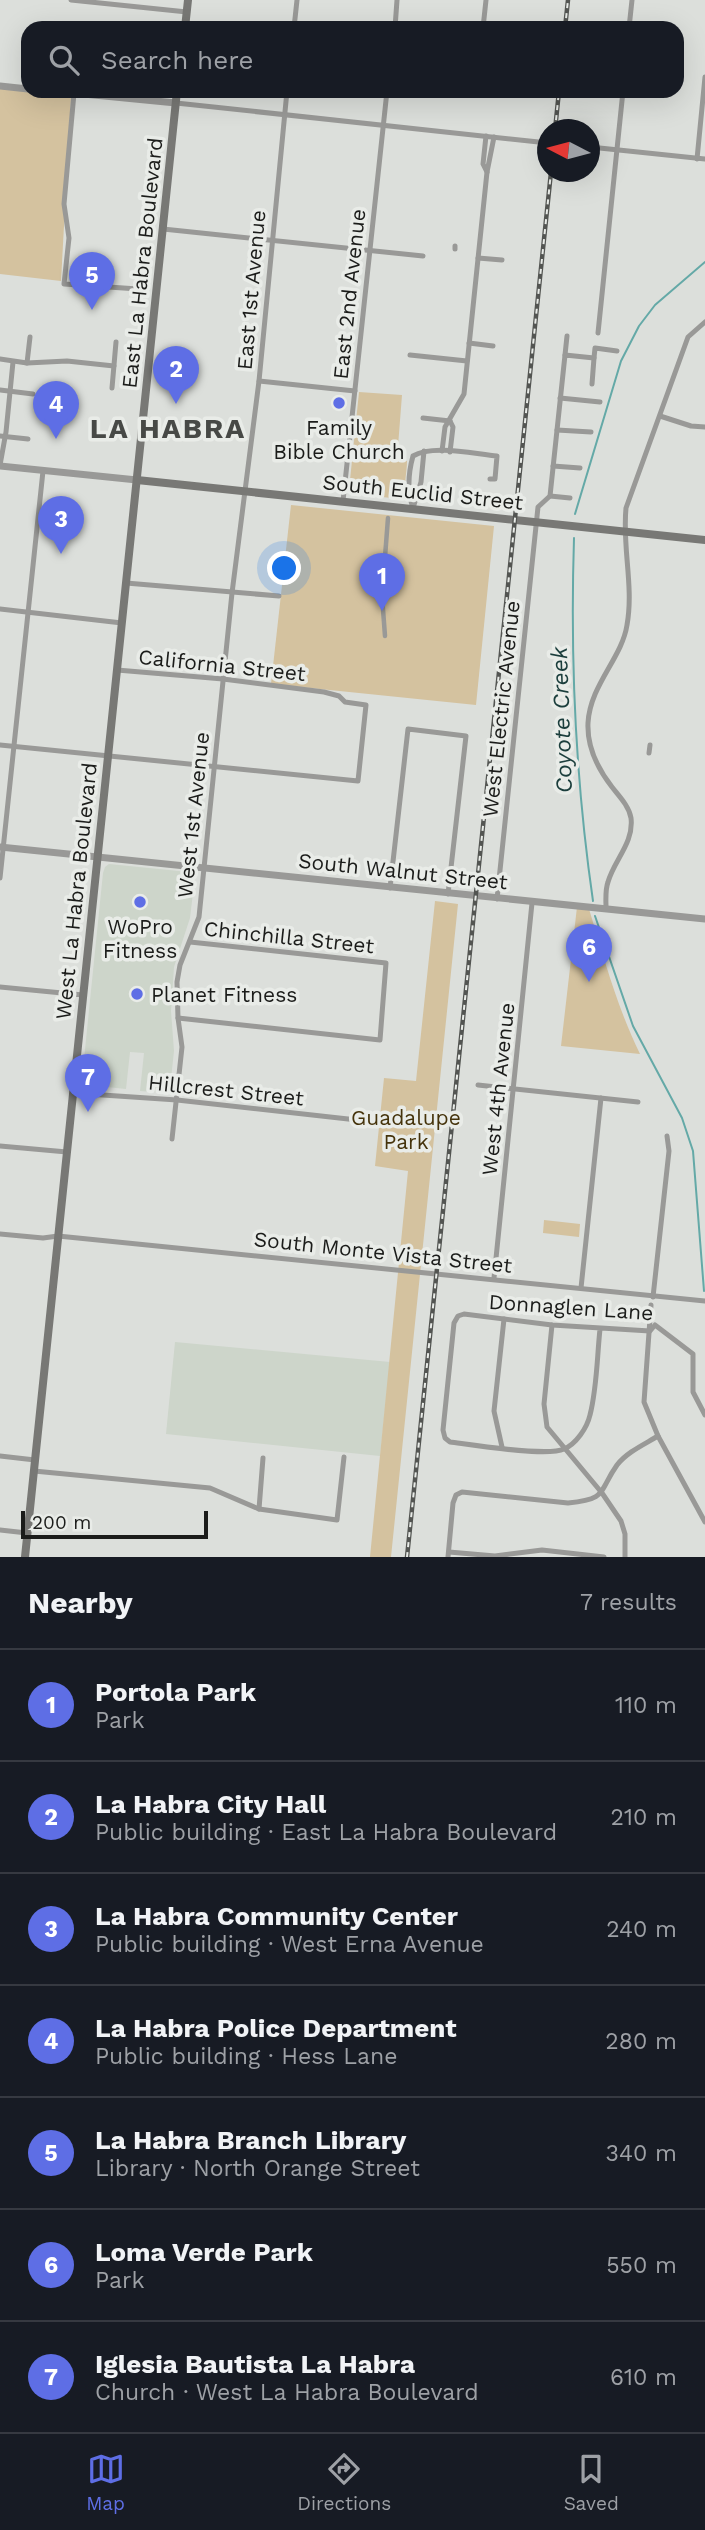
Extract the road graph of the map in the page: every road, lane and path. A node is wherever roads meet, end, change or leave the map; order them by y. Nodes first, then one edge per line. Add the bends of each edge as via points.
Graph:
1 (71, 0) edge
2 (188, 0) edge
3 (297, 0) edge
4 (397, 0) edge
5 (486, 0) edge
6 (632, 0) edge
7 (90, 1) edge
8 (187, 12) junction
9 (186, 21) edge
10 (295, 21) edge
11 (396, 21) edge
12 (484, 21) edge
13 (630, 21) edge
14 (705, 77) edge
15 (0, 86) edge
16 (21, 88) edge
17 (74, 98) edge
18 (125, 98) edge
19 (176, 98) edge
20 (286, 98) edge
21 (386, 98) edge
22 (622, 98) edge
23 (176, 103) junction
24 (285, 115) junction
25 (383, 125) junction
26 (486, 136) junction
27 (494, 137) junction
28 (537, 142) edge
29 (600, 148) edge
30 (618, 150) junction
31 (697, 159) junction
32 (705, 159) edge
33 (487, 173) junction
34 (163, 229) junction
35 (271, 240) junction
36 (370, 250) junction
37 (423, 256) dead end
38 (478, 258) junction
39 (502, 260) dead end
40 (138, 289) dead end
41 (705, 322) edge
42 (598, 333) dead end
43 (30, 337) dead end
44 (567, 337) dead end
45 (116, 342) dead end
46 (469, 344) junction
47 (493, 346) dead end
48 (617, 351) dead end
49 (410, 355) dead end
50 (565, 355) junction
51 (594, 358) junction
52 (0, 359) edge
53 (467, 361) junction
54 (13, 362) junction
55 (27, 363) junction
56 (114, 366) junction
57 (259, 381) junction
58 (592, 384) dead end
59 (112, 388) dead end
60 (0, 390) edge
61 (10, 391) junction
62 (355, 391) junction
63 (33, 394) dead end
64 (560, 398) junction
65 (600, 402) dead end
66 (660, 416) junction
67 (423, 418) dead end
68 (450, 421) junction
69 (705, 427) edge
70 (557, 429) junction
71 (591, 432) dead end
72 (3, 436) edge
73 (28, 439) dead end
74 (424, 451) junction
75 (442, 451) junction
76 (450, 452) junction
77 (0, 466) edge
78 (553, 466) junction
79 (580, 468) dead end
80 (43, 471) junction
81 (490, 479) dead end
82 (137, 480) junction
83 (246, 492) junction
84 (550, 496) junction
85 (570, 498) dead end
86 (343, 501) junction
87 (413, 508) junction
88 (387, 518) dead end
89 (536, 523) junction
90 (623, 532) junction
91 (705, 540) edge
92 (126, 583) junction
93 (232, 593) junction
94 (279, 596) dead end
95 (0, 609) edge
96 (27, 612) junction
97 (122, 623) junction
98 (385, 636) dead end
99 (117, 670) junction
100 (223, 679) junction
101 (650, 745) dead end
102 (0, 746) edge
103 (13, 747) junction
104 (649, 753) dead end
105 (108, 756) junction
106 (214, 766) junction
107 (2, 847) edge
108 (97, 857) junction
109 (203, 868) junction
110 (0, 878) edge
111 (390, 888) junction
112 (448, 894) junction
113 (497, 900) junction
114 (533, 903) junction
115 (606, 908) junction
116 (705, 919) edge
117 (190, 942) junction
118 (0, 987) edge
119 (83, 995) junction
120 (178, 1017) junction
121 (478, 1085) dead end
122 (514, 1089) junction
123 (73, 1093) junction
124 (601, 1098) junction
125 (177, 1100) junction
126 (638, 1102) dead end
127 (375, 1122) dead end
128 (667, 1136) dead end
129 (172, 1139) dead end
130 (0, 1146) edge
131 (67, 1152) junction
132 (0, 1234) edge
133 (58, 1236) junction
134 (494, 1278) junction
135 (581, 1288) junction
136 (653, 1297) junction
137 (705, 1301) edge
138 (651, 1305) dead end
139 (504, 1319) junction
140 (552, 1325) junction
141 (600, 1329) junction
142 (650, 1331) junction
143 (705, 1415) edge
144 (659, 1436) junction
145 (502, 1447) junction
146 (564, 1449) junction
147 (0, 1456) edge
148 (344, 1457) dead end
149 (263, 1458) dead end
150 (35, 1460) junction
151 (34, 1471) junction
152 (602, 1493) junction
153 (259, 1509) junction
154 (705, 1522) edge
155 (0, 1530) edge
156 (27, 1533) junction
157 (449, 1555) edge
158 (574, 1555) edge
159 (495, 1556) edge
160 (25, 1557) edge
161 (604, 1557) edge
162 (625, 1557) edge

1 - 7 street
2 - 8 main road
3 - 10 street
4 - 11 street
5 - 12 street
6 - 13 street
7 - 8 street
8 - 9 main road
14 - 31 street
15 - 16 street
17 - 40 street via 64,204 69,238 64,284
18 - 23 street
19 - 23 main road, East La Habra Boulevard
20 - 24 street, East 1st Avenue
21 - 25 street, East 2nd Avenue
22 - 30 street
23 - 24 street
23 - 34 main road, East La Habra Boulevard
24 - 25 street
24 - 35 street, East 1st Avenue
25 - 26 street
25 - 36 street, East 2nd Avenue
26 - 27 street
26 - 33 street via 483,164
27 - 28 street
27 - 33 street
29 - 30 street
30 - 31 street
30 - 42 street
31 - 32 street
33 - 38 street
34 - 35 street
34 - 82 main road, East La Habra Boulevard
35 - 36 street
35 - 57 street, East 1st Avenue
36 - 37 street
36 - 62 street, East 2nd Avenue
38 - 39 street
38 - 46 street
41 - 66 street via 688,337
43 - 55 street
44 - 50 street
45 - 56 street
46 - 47 street
46 - 53 street
48 - 51 street via 595,348
49 - 53 street
50 - 51 street
50 - 64 street
51 - 58 street
52 - 54 street
53 - 68 street via 464,394
54 - 55 street
54 - 61 street
55 - 56 street
56 - 59 street
57 - 62 street
57 - 83 street, East 1st Avenue
60 - 61 street
61 - 63 street
61 - 72 street
62 - 86 street, East 2nd Avenue
64 - 65 street
64 - 70 street
66 - 69 street
66 - 90 street via 626,508
67 - 68 street
68 - 75 street
68 - 76 street
70 - 71 street
70 - 78 street
72 - 73 street
72 - 77 street
74 - 75 street
74 - 87 street
74 - 87 street via 412,460 408,495
75 - 76 street
76 - 81 street via 497,456 495,479
77 - 80 street
78 - 79 street
78 - 84 street
80 - 82 street
80 - 96 street
82 - 83 main road, South Euclid Street
82 - 92 main road, West La Habra Boulevard
83 - 86 main road, South Euclid Street
83 - 93 street, West 1st Avenue
84 - 85 street
84 - 89 street via 538,507
86 - 87 main road, South Euclid Street
87 - 89 main road, South Euclid Street
88 - 98 street via 382,596
89 - 90 main road, South Euclid Street
89 - 113 street, West Electric Avenue
90 - 91 main road, South Euclid Street
90 - 115 street via 627,628 594,695 588,727 594,757 631,820 627,843 607,884
92 - 93 street
92 - 97 main road, West La Habra Boulevard
93 - 94 street
93 - 100 street, West 1st Avenue
95 - 96 street
96 - 97 street
96 - 103 street
97 - 99 main road, West La Habra Boulevard
99 - 100 street, California Street
99 - 105 main road, West La Habra Boulevard
100 - 106 street, West 1st Avenue
100 - 106 street, California Street via 324,692 366,705 358,781
101 - 104 street
102 - 103 street
103 - 105 street
103 - 107 street
105 - 106 street
105 - 108 main road, West La Habra Boulevard
106 - 109 street, West 1st Avenue
107 - 108 street, South Walnut Street
107 - 110 street
108 - 109 street, South Walnut Street
108 - 119 main road, West La Habra Boulevard
109 - 111 street, South Walnut Street
109 - 117 street, West 1st Avenue via 199,917
111 - 112 street, South Walnut Street
111 - 112 street via 408,729 466,736
112 - 113 street, South Walnut Street
113 - 114 street, South Walnut Street
114 - 115 street, South Walnut Street
114 - 122 street, West 4th Avenue
115 - 116 street, South Walnut Street
117 - 120 street, West 1st Avenue via 177,982
117 - 120 street, Chinchilla Street via 386,963 380,1040
118 - 119 street
119 - 123 main road, West La Habra Boulevard
120 - 125 street, West 1st Avenue via 182,1047
121 - 122 street
122 - 124 street
122 - 134 street, West 4th Avenue
123 - 125 street, Hillcrest Street
123 - 131 main road, West La Habra Boulevard
124 - 126 street
124 - 135 street
125 - 127 street, Hillcrest Street
125 - 129 street, West 1st Avenue
128 - 136 street
130 - 131 street
131 - 133 main road, West La Habra Boulevard
132 - 133 street, South Monte Vista Street
133 - 134 street, South Monte Vista Street
133 - 150 main road, West La Habra Boulevard
134 - 135 street, South Monte Vista Street
135 - 136 street, South Monte Vista Street
136 - 137 street, South Monte Vista Street
138 - 142 street
139 - 140 street, Donnaglen Lane
139 - 145 street via 494,1411
139 - 145 street, Donnaglen Lane via 464,1314 454,1322 443,1430 450,1442
140 - 141 street, Donnaglen Lane
140 - 146 street via 544,1404 547,1427
141 - 142 street, Donnaglen Lane
141 - 146 street via 590,1416 580,1436
142 - 143 street, Donnaglen Lane via 655,1325 693,1354 693,1392
142 - 144 street via 644,1402
144 - 152 street via 617,1465
144 - 154 street
145 - 146 street
146 - 152 street
147 - 150 street
148 - 153 street via 337,1520
149 - 153 street
150 - 151 main road, West La Habra Boulevard
151 - 153 street via 210,1488
151 - 156 main road, West La Habra Boulevard
152 - 157 street via 568,1503 462,1492 453,1503
152 - 162 street via 621,1521
155 - 156 street
156 - 160 main road, West La Habra Boulevard
157 - 159 street
158 - 159 street via 542,1550
158 - 161 street

